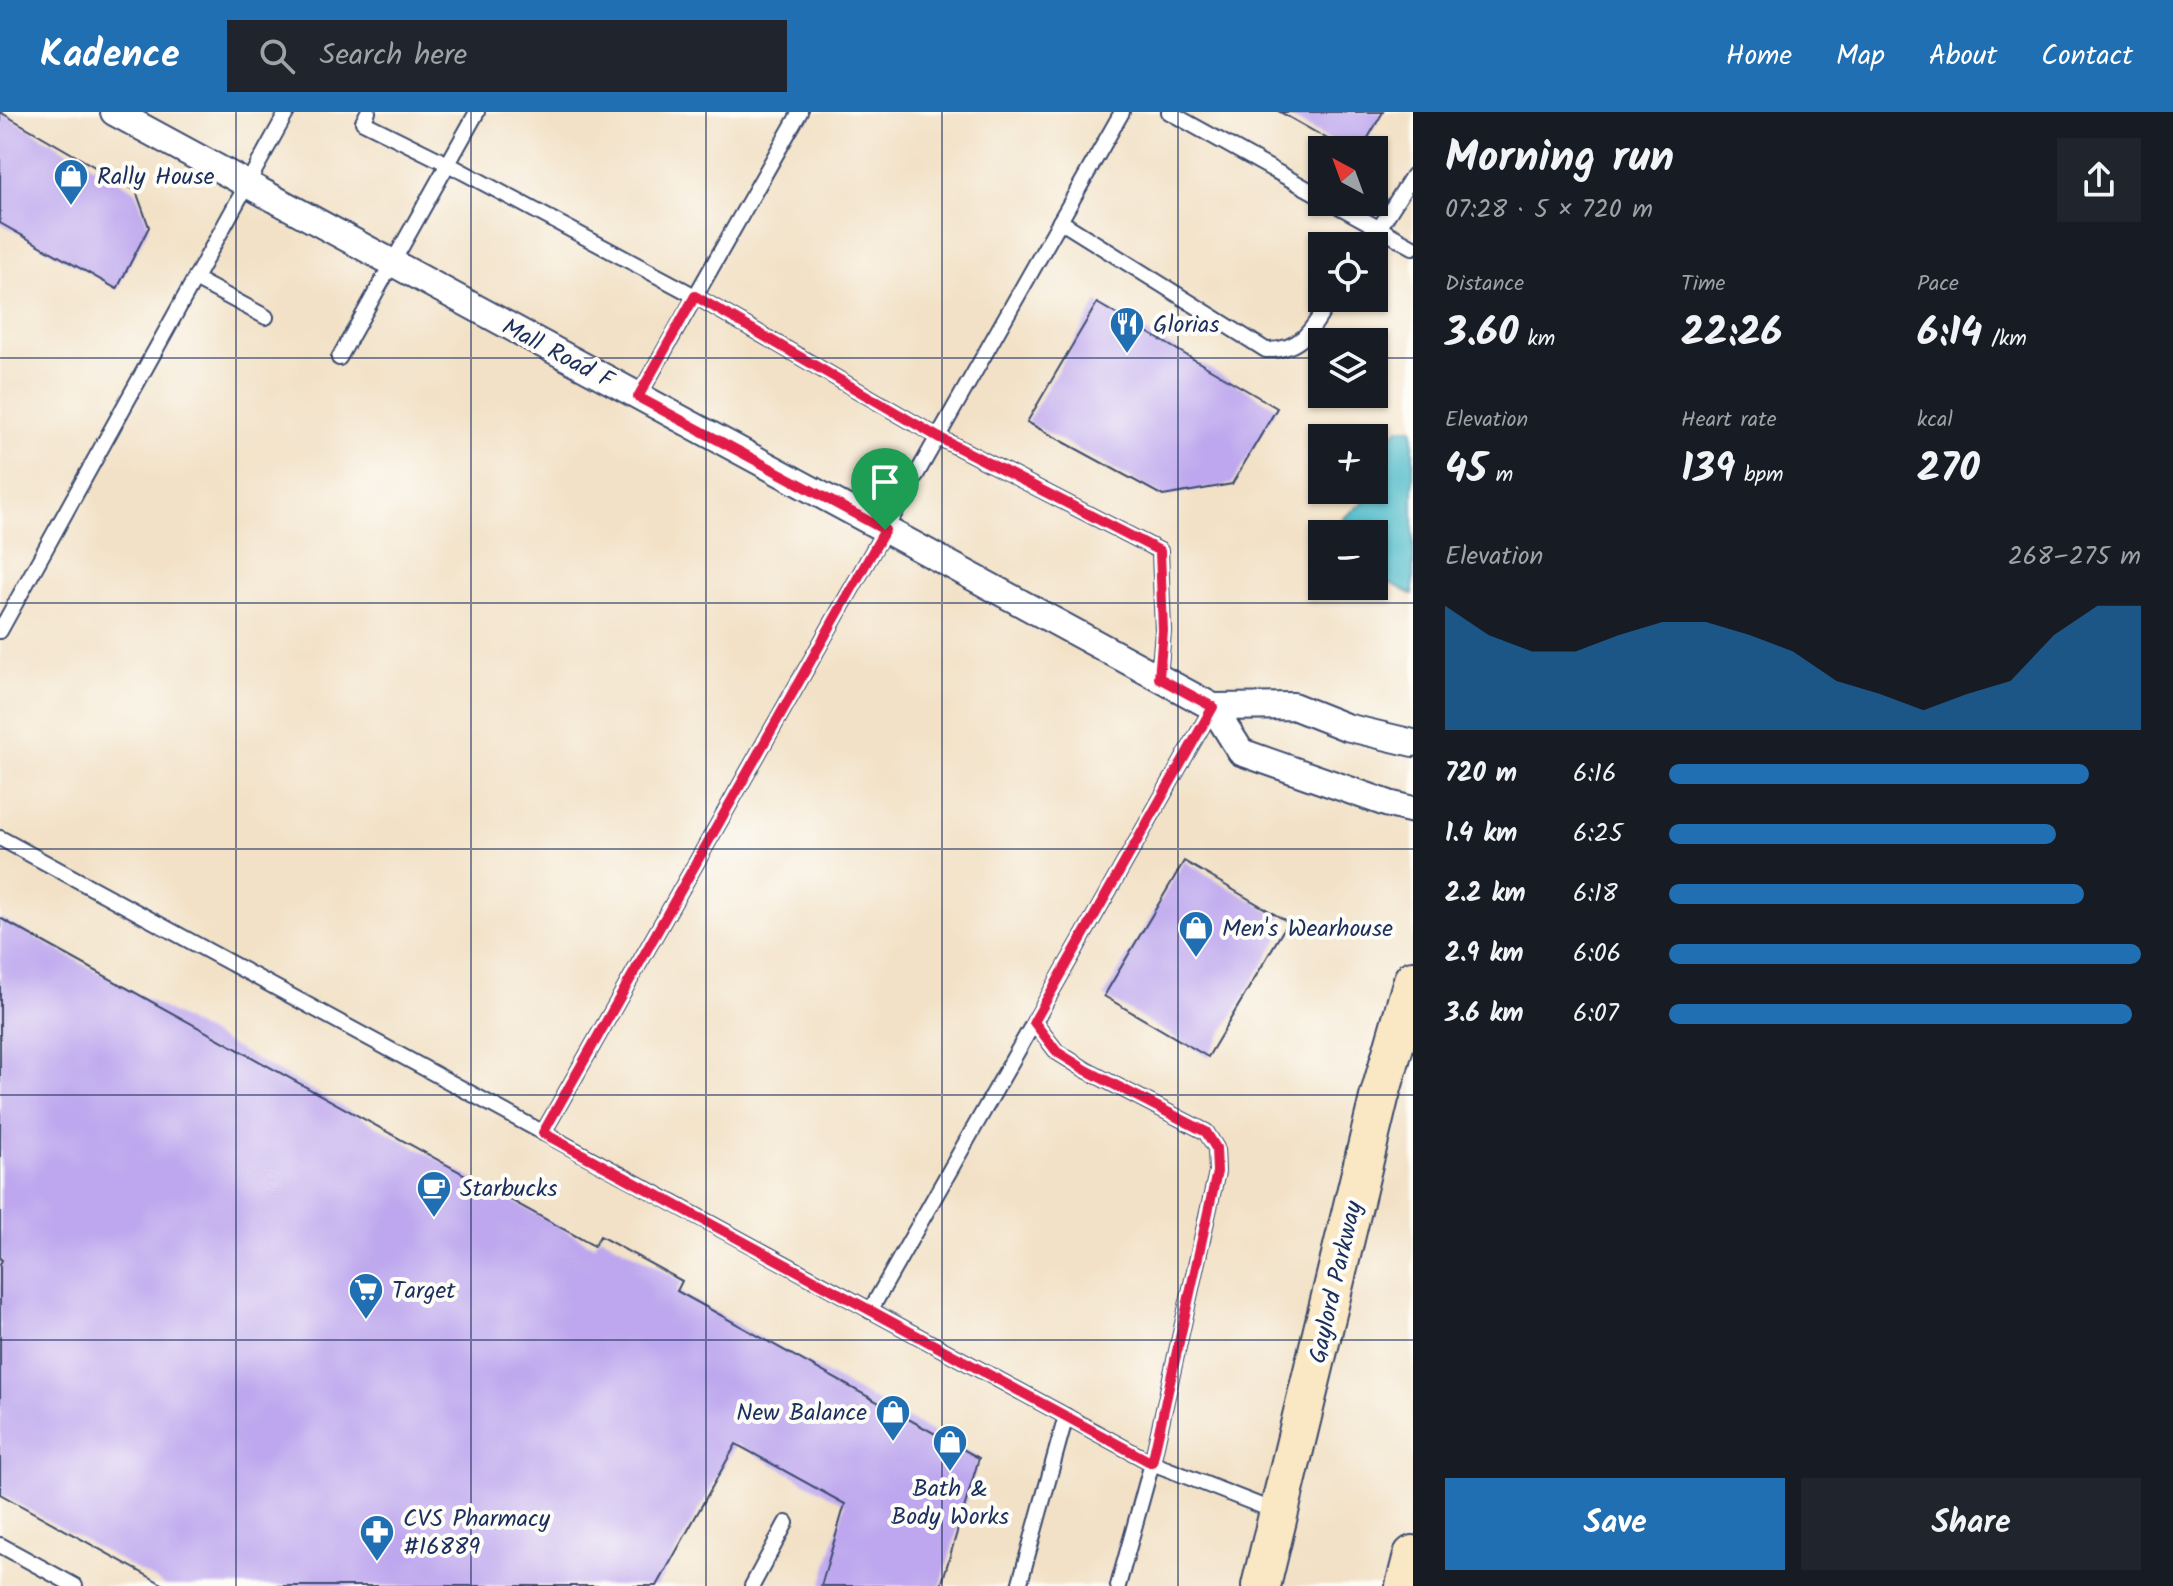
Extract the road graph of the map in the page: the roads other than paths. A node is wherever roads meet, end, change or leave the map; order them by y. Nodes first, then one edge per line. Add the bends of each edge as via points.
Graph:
1 (114, 112) edge
2 (287, 112) edge
3 (368, 112) edge
4 (477, 112) edge
5 (800, 112) edge
6 (1122, 112) edge
7 (1178, 114) edge
8 (448, 164) junction
9 (1413, 175) edge
10 (247, 185) junction
11 (1308, 189) edge
12 (1356, 216) edge
13 (1060, 221) junction
14 (1380, 229) junction
15 (1378, 232) edge
16 (1413, 247) edge
17 (393, 264) junction
18 (195, 279) junction
19 (695, 296) junction
20 (1323, 312) edge
21 (266, 317) dead end
22 (339, 358) dead end
23 (638, 397) junction
24 (938, 437) junction
25 (885, 530) junction
26 (0, 631) edge
27 (1159, 678) junction
28 (1213, 707) junction
29 (1413, 743) edge
30 (1413, 810) edge
31 (0, 838) edge
32 (1413, 980) edge
33 (1034, 1022) junction
34 (543, 1133) junction
35 (870, 1311) junction
36 (1066, 1416) junction
37 (1152, 1463) junction
38 (1279, 1513) junction
39 (786, 1523) dead end
40 (0, 1545) edge
41 (1413, 1555) edge
42 (75, 1586) edge
43 (752, 1586) edge
44 (1019, 1586) edge
45 (1118, 1586) edge
46 (1261, 1586) edge
47 (1405, 1586) edge

1 - 10 street, Mall Road F
2 - 10 lane
3 - 8 lane via 363,122
4 - 8 lane
5 - 19 lane
6 - 13 lane
7 - 11 lane
8 - 17 lane
8 - 19 lane
9 - 14 lane
10 - 17 street, Mall Road F
10 - 18 lane
12 - 14 lane
13 - 20 lane via 1266,350 1282,351 1295,344
13 - 24 lane
14 - 15 lane
14 - 16 lane
17 - 22 lane
17 - 23 street, Mall Road F
18 - 21 lane
18 - 26 lane
19 - 23 lane
19 - 24 lane
23 - 25 street, Mall Road F
24 - 25 lane
24 - 27 lane via 1160,551
25 - 27 street, Mall Road F
25 - 34 lane
27 - 28 street, Mall Road F
28 - 29 street, Mall Road F via 1293,706 1346,727
28 - 30 street, Mall Road F via 1241,752
28 - 33 lane
31 - 34 lane
32 - 38 street, Gaylord Parkway via 1379,1098
33 - 35 lane
33 - 37 lane via 1057,1052 1206,1132 1216,1148 1217,1172
34 - 35 lane
35 - 36 lane
36 - 37 lane
36 - 44 lane
37 - 38 lane
37 - 45 lane
38 - 46 street, Gaylord Parkway
39 - 43 lane
40 - 42 lane
41 - 47 street

